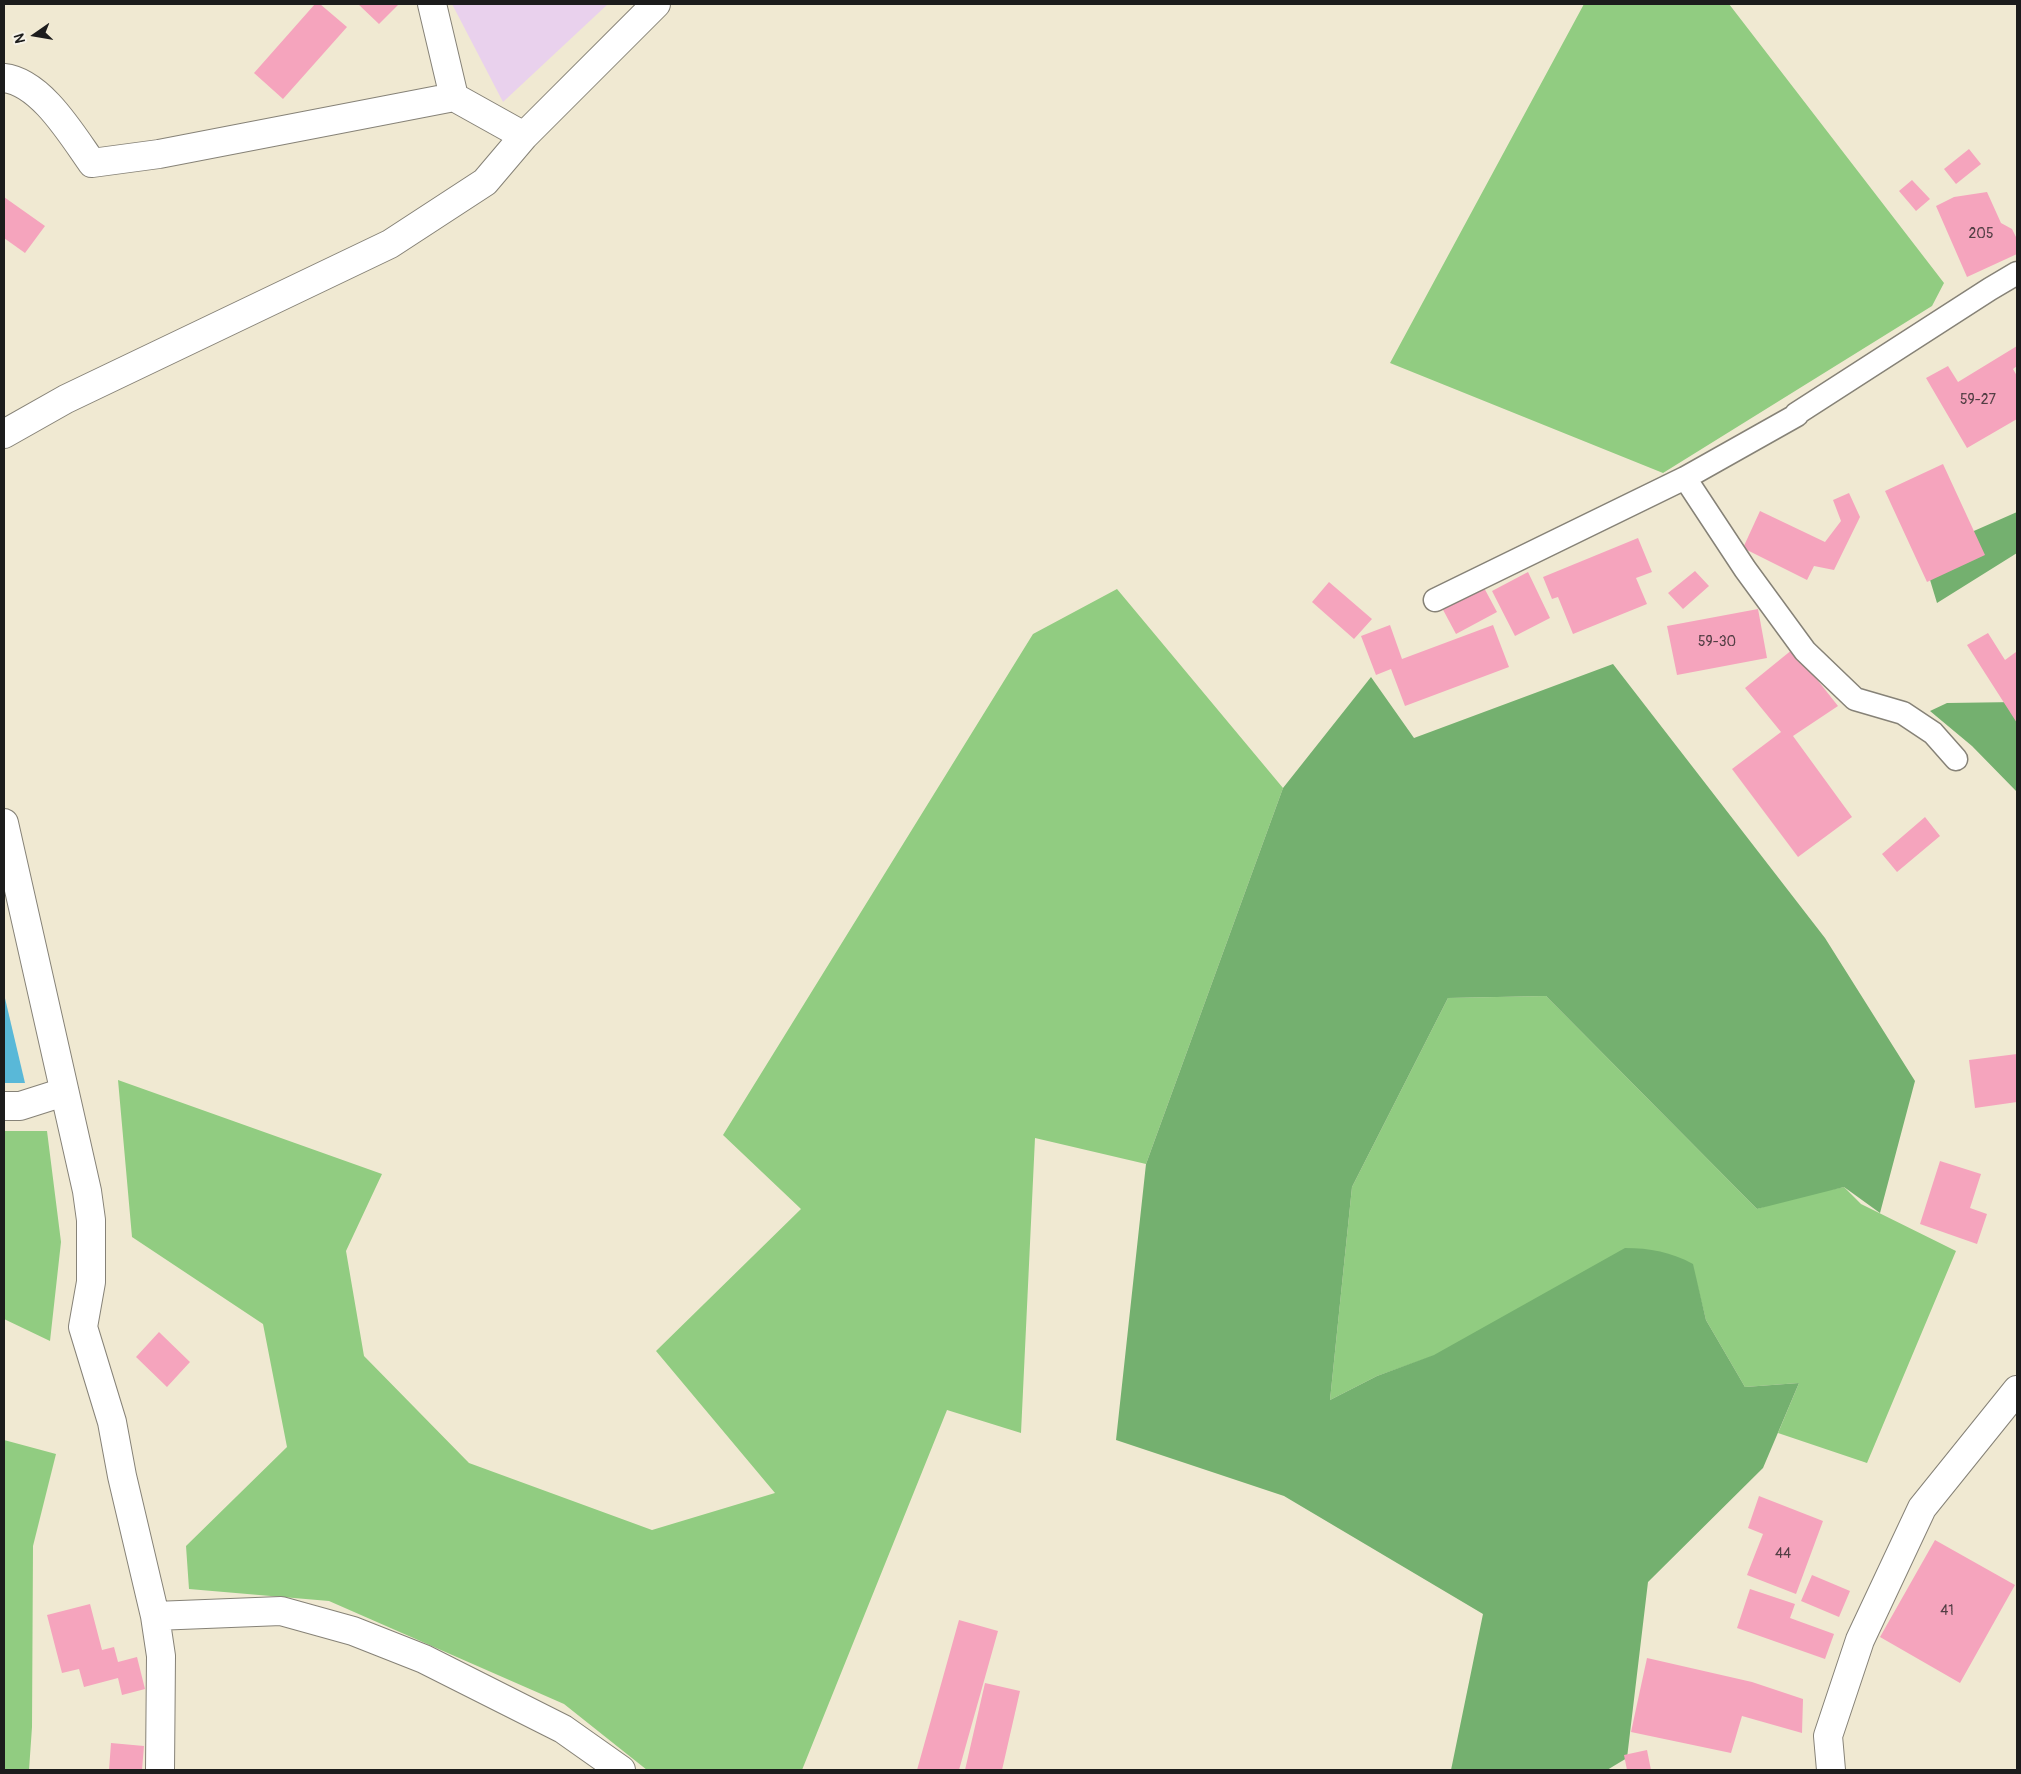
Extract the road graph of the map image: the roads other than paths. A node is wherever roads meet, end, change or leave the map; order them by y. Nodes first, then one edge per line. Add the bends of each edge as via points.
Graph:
1 (432, 4) edge
2 (656, 4) edge
3 (4, 78) edge
4 (454, 97) junction
5 (524, 136) junction
6 (2017, 274) edge
7 (4, 434) edge
8 (1685, 478) junction
9 (1435, 600) dead end
10 (1956, 759) dead end
11 (4, 823) edge
12 (64, 1092) junction
13 (4, 1106) edge
14 (2017, 1390) edge
15 (155, 1616) junction
16 (160, 1770) edge
17 (621, 1770) edge
18 (1831, 1770) edge

1 - 4 street
2 - 5 street
3 - 4 street via 14,79 52,107 92,164
4 - 5 street
5 - 7 street via 485,182 390,244 66,399
6 - 8 lane via 1797,415
8 - 9 lane
8 - 10 lane via 1745,569 1805,651 1855,698 1903,712 1933,733
11 - 12 street
12 - 13 street via 20,1106
12 - 15 street via 91,1220 91,1282 83,1327 112,1422
14 - 18 street via 1922,1508 1860,1640 1828,1736
15 - 16 street via 161,1656
15 - 17 street via 281,1611 353,1631 424,1660 563,1729

